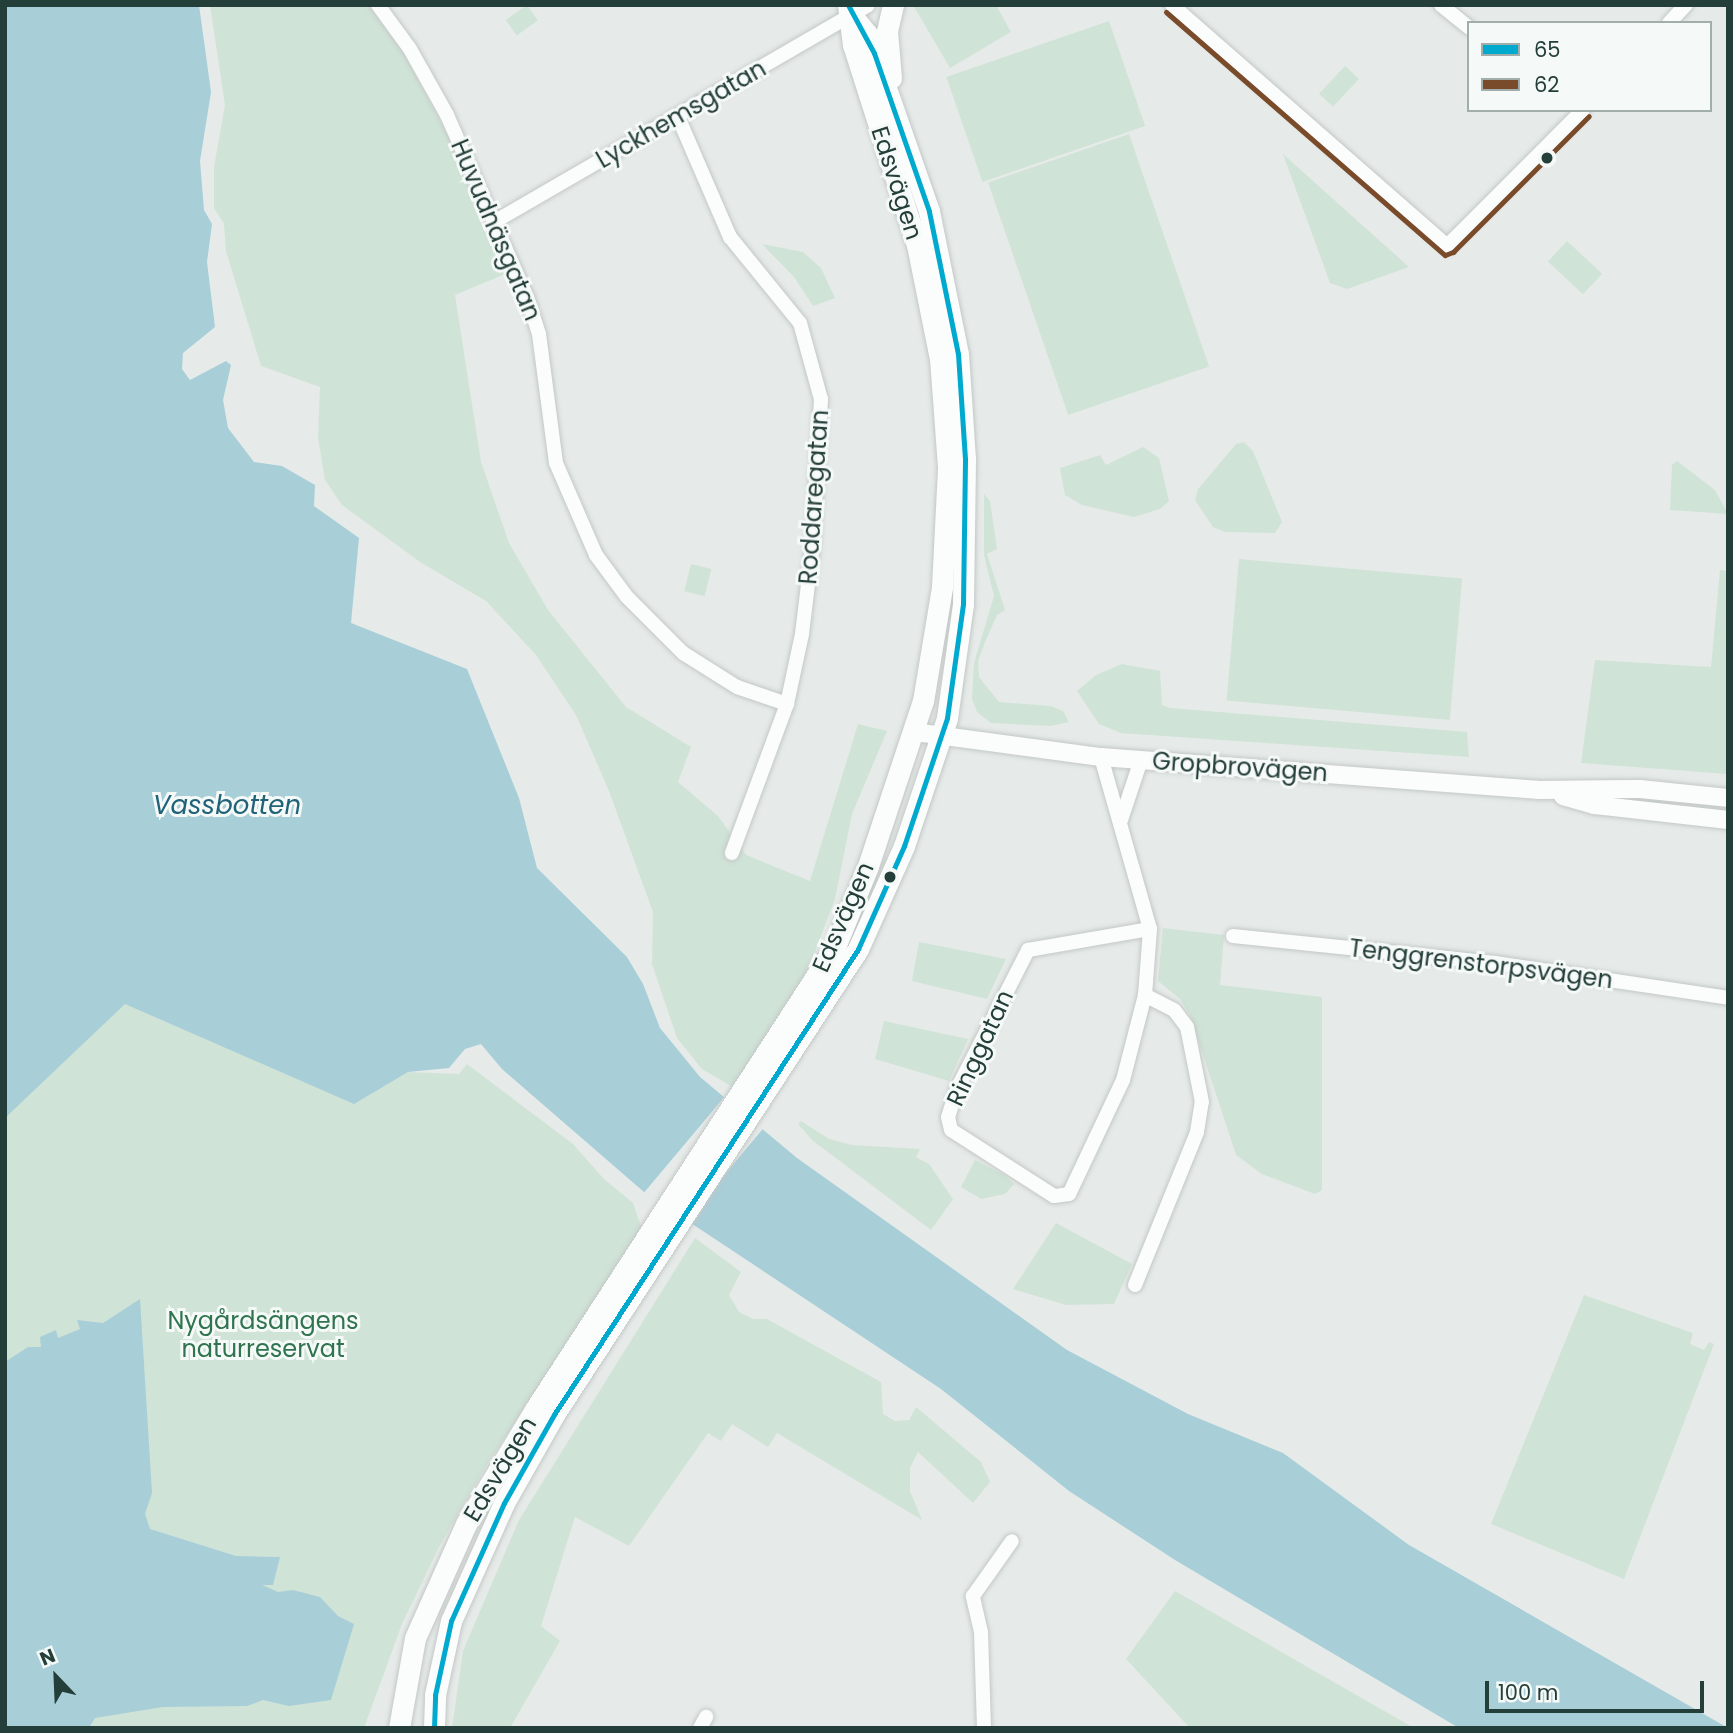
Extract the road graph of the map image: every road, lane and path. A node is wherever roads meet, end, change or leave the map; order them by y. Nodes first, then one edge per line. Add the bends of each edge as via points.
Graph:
1 (378, 5) edge
2 (893, 5) edge
3 (1172, 5) edge
4 (1441, 5) edge
5 (1686, 5) edge
6 (856, 8) edge
7 (1671, 21) edge
8 (1467, 27) edge
9 (895, 111) junction
10 (1576, 113) edge
11 (678, 117) junction
12 (494, 222) junction
13 (787, 704) junction
14 (915, 732) junction
15 (941, 736) junction
16 (1101, 758) junction
17 (1141, 760) junction
18 (1539, 790) junction
19 (1728, 798) edge
20 (1121, 820) junction
21 (1728, 820) edge
22 (732, 853) dead end
23 (1150, 929) junction
24 (1233, 936) dead end
25 (1145, 995) junction
26 (1728, 998) edge
27 (765, 1072) junction
28 (656, 1239) junction
29 (1135, 1285) dead end
30 (1012, 1541) dead end
31 (399, 1728) edge
32 (434, 1728) edge
33 (984, 1728) edge

1 - 12 street, Huvudnäsgatan via 431,85
2 - 9 main road via 887,30
3 - 10 street via 1447,246
4 - 8 street
5 - 7 street
6 - 9 main road, Edsvägen
6 - 11 street, Lyckhemsgatan
6 - 14 main road, Edsvägen via 853,45 917,246 940,359 948,467 942,587
9 - 15 main road, Edsvägen via 932,222 958,354 965,459 963,604
11 - 12 street, Lyckhemsgatan
11 - 13 street, Roddaregatan via 730,237 800,323 816,371 822,430 813,543 802,634
12 - 13 street, Huvudnäsgatan via 537,327 556,463 596,555 627,597 683,653 737,687
13 - 22 street, Roddaregatan
14 - 15 street
14 - 27 main road, Edsvägen via 835,947
15 - 16 street, Gropbrovägen
15 - 27 main road, Edsvägen via 904,846 858,948
16 - 17 street, Gropbrovägen
16 - 20 street, Ringgatan via 1114,812
17 - 18 street, Gropbrovägen
17 - 20 street
18 - 19 street, Gropbrovägen via 1640,789
18 - 21 street, Gropbrovägen via 1594,805
20 - 23 street, Ringgatan
23 - 25 street, Ringgatan
23 - 25 street, Ringgatan via 1028,950 958,1087 947,1125 1054,1196 1069,1194 1123,1080
24 - 26 street, Tenggrenstorpsvägen via 1494,963
25 - 29 street via 1182,1017 1196,1060 1202,1102 1198,1132
27 - 28 main road, Edsvägen
28 - 31 main road, Edsvägen via 466,1524 415,1638
28 - 32 main road, Edsvägen via 555,1413 472,1571 451,1621 435,1695
30 - 33 street via 973,1596 981,1632

